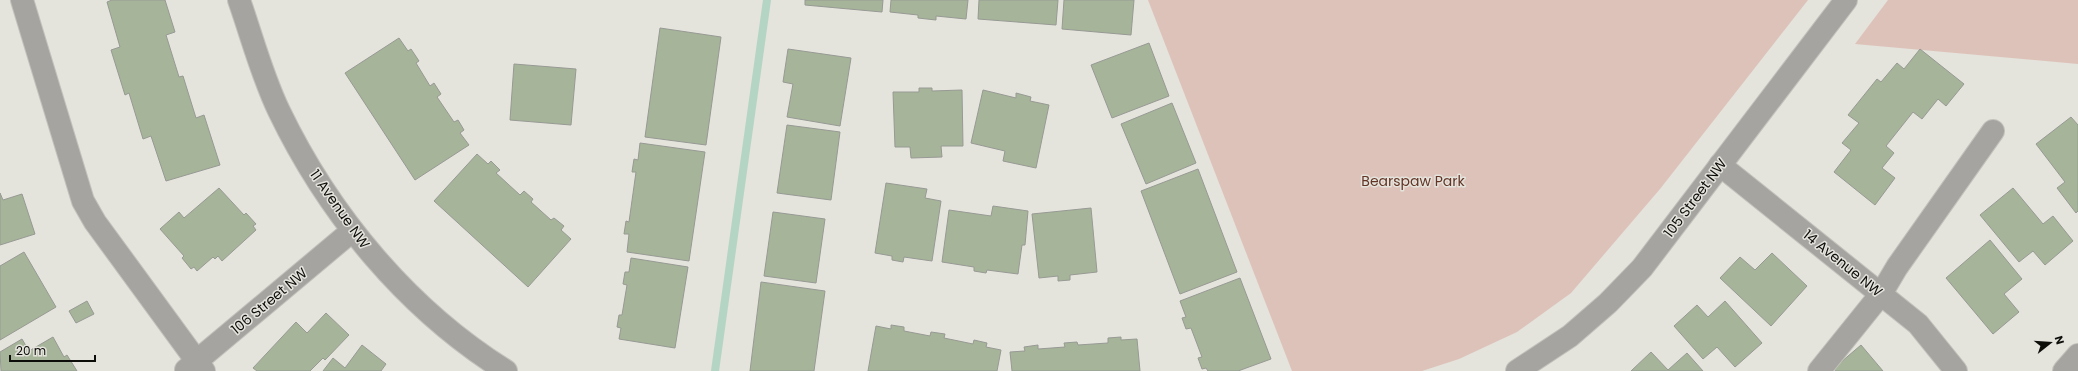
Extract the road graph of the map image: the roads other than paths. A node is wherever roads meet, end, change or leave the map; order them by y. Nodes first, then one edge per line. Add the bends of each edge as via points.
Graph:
1 (22, 0) edge
2 (239, 0) edge
3 (1846, 0) edge
4 (1993, 131) dead end
5 (1720, 165) junction
6 (352, 231) junction
7 (1882, 294) junction
8 (2078, 355) edge
9 (196, 368) edge
10 (506, 371) edge
11 (1517, 371) edge
12 (1819, 371) edge
13 (1956, 371) edge
14 (2064, 371) edge

1 - 9 street via 83,201
2 - 6 street, 11 Avenue NW via 279,111 314,174
3 - 5 street, 105 Street NW
4 - 7 street via 1897,267
5 - 7 street, 14 Avenue NW
5 - 11 street, 105 Street NW via 1642,268 1608,303 1570,336
6 - 9 street, 106 Street NW
6 - 10 street, 11 Avenue NW via 394,279 448,329
7 - 12 street
7 - 13 street, 14 Avenue NW via 1918,324
8 - 14 street

